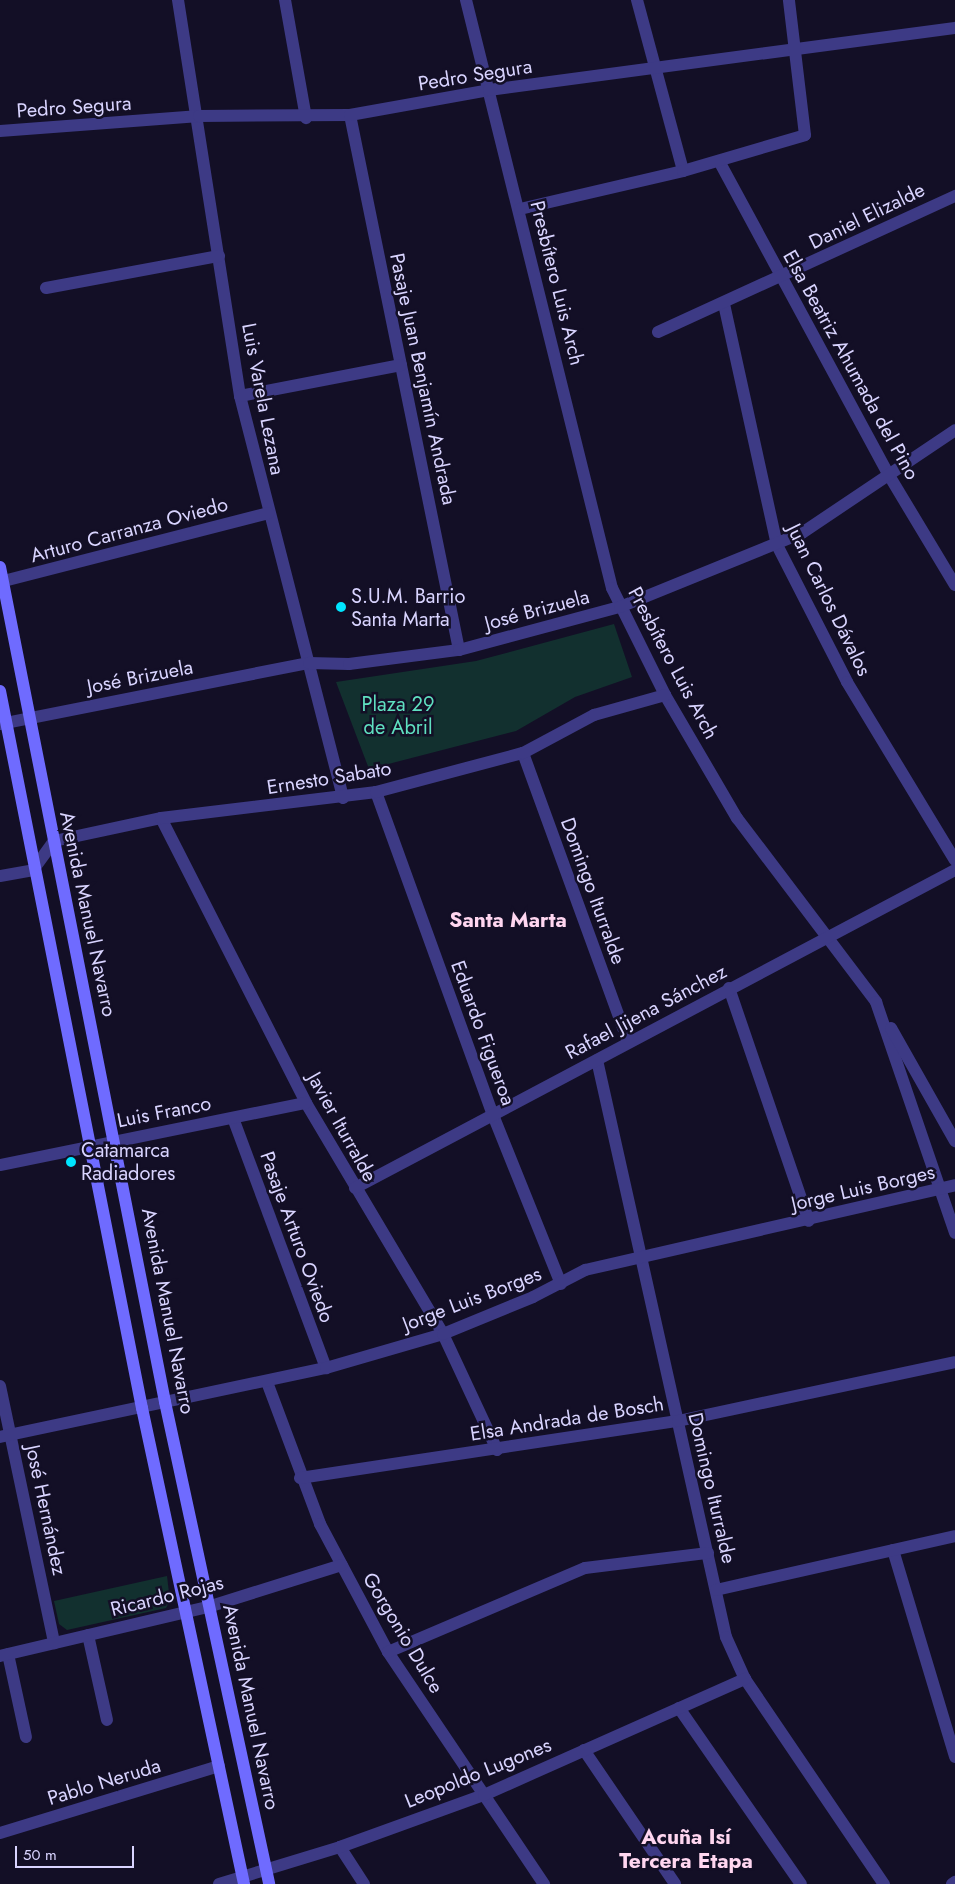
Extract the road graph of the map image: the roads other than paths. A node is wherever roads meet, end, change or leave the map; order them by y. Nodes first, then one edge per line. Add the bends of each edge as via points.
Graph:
1 (178, 0) edge
2 (285, 0) edge
3 (466, 0) edge
4 (637, 0) edge
5 (789, 0) edge
6 (955, 28) edge
7 (795, 48) junction
8 (656, 67) junction
9 (489, 90) junction
10 (350, 115) junction
11 (198, 116) junction
12 (306, 118) junction
13 (0, 131) edge
14 (719, 161) junction
15 (682, 171) junction
16 (955, 196) edge
17 (520, 210) junction
18 (219, 256) junction
19 (780, 278) junction
20 (46, 288) dead end
21 (724, 304) junction
22 (658, 332) dead end
23 (401, 365) junction
24 (240, 396) junction
25 (955, 430) edge
26 (890, 477) junction
27 (268, 513) junction
28 (777, 545) junction
29 (0, 567) edge
30 (2, 582) edge
31 (955, 585) edge
32 (620, 607) junction
33 (459, 650) junction
34 (309, 663) junction
35 (0, 691) edge
36 (665, 695) junction
37 (30, 718) junction
38 (3, 723) edge
39 (523, 753) junction
40 (376, 792) junction
41 (343, 798) junction
42 (161, 818) junction
43 (54, 841) junction
44 (955, 860) edge
45 (33, 870) junction
46 (955, 870) edge
47 (0, 876) edge
48 (827, 935) junction
49 (729, 988) junction
50 (876, 1002) junction
51 (628, 1042) junction
52 (597, 1060) junction
53 (306, 1103) junction
54 (493, 1115) junction
55 (233, 1118) junction
56 (116, 1141) junction
57 (955, 1142) edge
58 (90, 1146) junction
59 (0, 1165) edge
60 (955, 1185) edge
61 (355, 1188) junction
62 (940, 1191) junction
63 (809, 1221) junction
64 (955, 1233) edge
65 (640, 1257) junction
66 (561, 1284) junction
67 (442, 1334) junction
68 (955, 1362) edge
69 (326, 1368) junction
70 (267, 1382) junction
71 (0, 1386) edge
72 (165, 1402) junction
73 (142, 1408) junction
74 (678, 1421) junction
75 (5, 1436) edge
76 (497, 1450) junction
77 (300, 1478) junction
78 (955, 1536) edge
79 (893, 1550) junction
80 (708, 1553) junction
81 (342, 1566) junction
82 (716, 1590) junction
83 (211, 1606) junction
84 (186, 1611) junction
85 (88, 1635) junction
86 (54, 1643) junction
87 (388, 1652) junction
88 (4, 1655) edge
89 (745, 1679) junction
90 (679, 1708) junction
91 (107, 1720) dead end
92 (26, 1737) dead end
93 (584, 1750) junction
94 (955, 1757) edge
95 (219, 1766) junction
96 (484, 1795) junction
97 (0, 1833) edge
98 (340, 1847) junction
99 (266, 1870) junction
100 (243, 1880) edge
101 (219, 1884) edge
102 (269, 1884) edge
103 (364, 1884) edge
104 (544, 1884) edge
105 (675, 1884) edge
106 (801, 1884) edge
107 (884, 1884) edge

1 - 11 street, Luis Varela Lezana
2 - 12 street
3 - 9 street, Presbítero Luis Arch
4 - 8 street
5 - 7 street
6 - 7 street, Pedro Segura
7 - 8 street, Pedro Segura
7 - 14 street via 805,135
8 - 9 street, Pedro Segura
8 - 15 street
9 - 10 street, Pedro Segura
9 - 17 street, Presbítero Luis Arch
10 - 12 street, Pedro Segura
10 - 23 street, Pasaje Juan Benjamín Andrada
11 - 12 street, Pedro Segura
11 - 13 street, Pedro Segura
11 - 18 street, Luis Varela Lezana
14 - 15 street
14 - 19 street, Elsa Beatriz Ahumada del Pino
15 - 17 street
16 - 19 street, Daniel Elizalde
17 - 32 street, Presbítero Luis Arch
18 - 20 street
18 - 24 street, Luis Varela Lezana
19 - 21 street, Daniel Elizalde
19 - 26 street, Elsa Beatriz Ahumada del Pino
21 - 22 street, Daniel Elizalde
21 - 28 street, Juan Carlos Dávalos
23 - 24 street
23 - 33 street, Pasaje Juan Benjamín Andrada
24 - 27 street, Luis Varela Lezana
25 - 26 street, José Brizuela
26 - 28 street, José Brizuela
26 - 31 street, Elsa Beatriz Ahumada del Pino
27 - 30 street, Arturo Carranza Oviedo
27 - 34 street, Luis Varela Lezana
28 - 32 street, José Brizuela
28 - 44 street, Juan Carlos Dávalos via 847,682
29 - 30 main road, Avenida Manuel Navarro
30 - 37 main road, Avenida Manuel Navarro
32 - 33 street, José Brizuela
32 - 36 street, Presbítero Luis Arch
33 - 34 street, José Brizuela via 349,664
34 - 37 street, José Brizuela
34 - 41 street, Luis Varela Lezana
35 - 38 main road
36 - 39 street, Ernesto Sabato via 594,715
36 - 48 street, Presbítero Luis Arch via 737,818
37 - 38 street, José Brizuela
37 - 43 main road, Avenida Manuel Navarro
38 - 45 main road
39 - 40 street, Ernesto Sabato
39 - 51 street, Domingo Iturralde
40 - 41 street, Ernesto Sabato
40 - 54 street, Eduardo Figueroa
41 - 42 street, Ernesto Sabato
42 - 43 street, Ernesto Sabato
42 - 53 street, Javier Iturralde
43 - 45 street
43 - 56 main road, Avenida Manuel Navarro
45 - 47 street
45 - 58 main road
46 - 48 street, Rafael Jijena Sánchez
48 - 49 street, Rafael Jijena Sánchez
48 - 50 street, Presbítero Luis Arch
49 - 51 street, Rafael Jijena Sánchez
49 - 63 street
50 - 57 street
50 - 62 street, Presbítero Luis Arch
51 - 52 street, Rafael Jijena Sánchez
52 - 54 street, Rafael Jijena Sánchez
52 - 65 street, Domingo Iturralde
53 - 55 street, Luis Franco
53 - 61 street, Javier Iturralde
54 - 61 street, Rafael Jijena Sánchez
54 - 66 street, Eduardo Figueroa
55 - 56 street, Luis Franco
55 - 69 street, Pasaje Arturo Oviedo
56 - 58 street, Luis Franco
56 - 72 main road, Avenida Manuel Navarro
58 - 59 street, Luis Franco
58 - 73 main road
60 - 62 street, Jorge Luis Borges
61 - 67 street, Javier Iturralde
62 - 63 street, Jorge Luis Borges
62 - 64 street, Presbítero Luis Arch
63 - 65 street, Jorge Luis Borges
65 - 66 street, Jorge Luis Borges via 585,1270
65 - 74 street, Domingo Iturralde
66 - 67 street, Jorge Luis Borges
67 - 69 street, Jorge Luis Borges
67 - 76 street, Javier Iturralde
68 - 74 street, Elsa Andrada de Bosch
69 - 70 street, Jorge Luis Borges
70 - 72 street, Jorge Luis Borges
70 - 77 street, Gorgonio Dulce
71 - 75 street, José Hernández
72 - 73 street, Jorge Luis Borges
72 - 83 main road, Avenida Manuel Navarro
73 - 75 street, Jorge Luis Borges
73 - 84 main road
74 - 76 street, Elsa Andrada de Bosch
74 - 80 street, Domingo Iturralde
75 - 86 street, José Hernández
76 - 77 street, Elsa Andrada de Bosch
77 - 81 street, Gorgonio Dulce
78 - 79 street
79 - 82 street
79 - 94 street
80 - 82 street, Domingo Iturralde
80 - 87 street via 585,1568
81 - 83 street, Ricardo Rojas
81 - 87 street, Gorgonio Dulce
82 - 89 street, Domingo Iturralde via 726,1637
83 - 84 street, Ricardo Rojas
83 - 99 main road, Avenida Manuel Navarro
84 - 85 street, Ricardo Rojas
84 - 95 main road
85 - 86 street, Ricardo Rojas
85 - 91 street
86 - 88 street, Ricardo Rojas
87 - 96 street, Gorgonio Dulce
88 - 92 street
89 - 90 street, Leopoldo Lugones
89 - 107 street, Domingo Iturralde
90 - 93 street, Leopoldo Lugones
90 - 106 street
93 - 96 street, Leopoldo Lugones
93 - 105 street
95 - 97 street, Pablo Neruda
95 - 100 main road
96 - 98 street, Leopoldo Lugones
96 - 104 street, Gorgonio Dulce
98 - 99 street, Leopoldo Lugones
98 - 103 street
99 - 100 street, Leopoldo Lugones
99 - 102 main road, Avenida Manuel Navarro
100 - 101 street, Leopoldo Lugones

